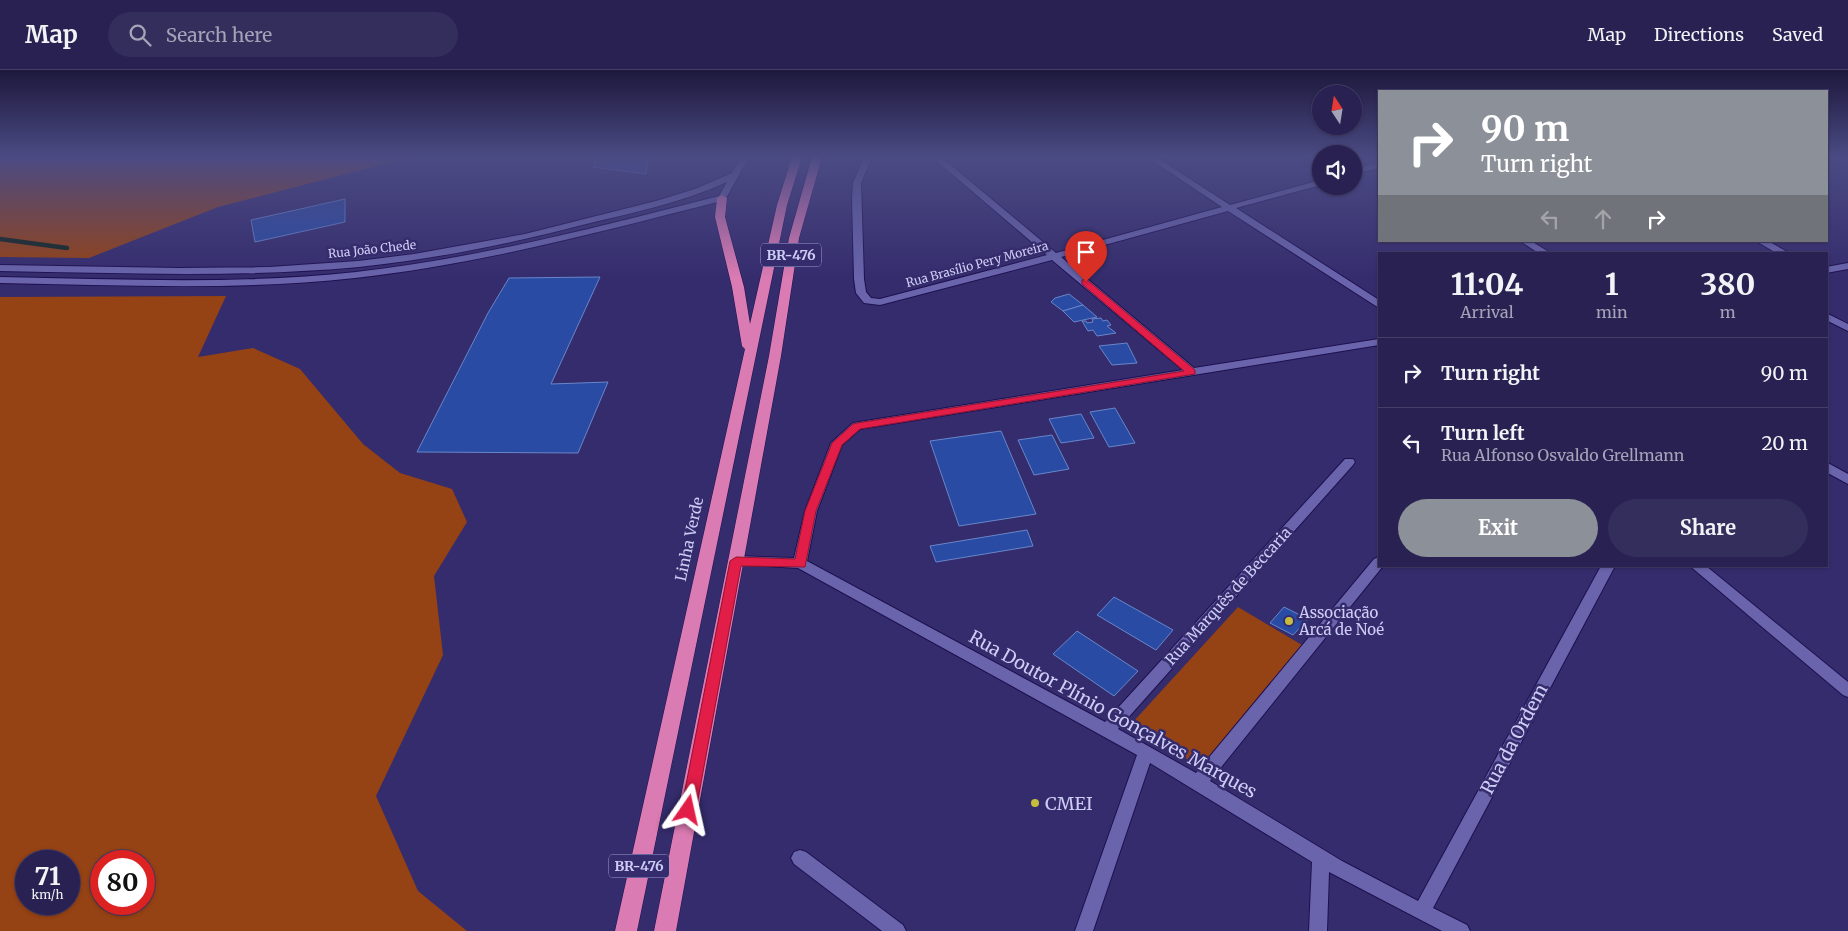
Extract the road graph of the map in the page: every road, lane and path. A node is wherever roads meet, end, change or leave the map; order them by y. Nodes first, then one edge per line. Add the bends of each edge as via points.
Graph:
1 (682, 197) edge
2 (784, 197) edge
3 (805, 197) edge
4 (856, 197) edge
5 (984, 197) edge
6 (1212, 197) edge
7 (1267, 197) edge
8 (722, 198) joint
9 (1229, 208) junction
10 (1526, 242) edge
11 (1762, 242) edge
12 (1543, 252) edge
13 (1782, 252) edge
14 (1055, 256) junction
15 (1848, 266) edge
16 (0, 268) edge
17 (118, 270) junction
18 (1828, 270) edge
19 (0, 280) edge
20 (106, 282) junction
21 (1378, 304) edge
22 (1828, 317) edge
23 (1848, 328) edge
24 (1378, 342) edge
25 (749, 355) junction
26 (1192, 372) junction
27 (1349, 462) dead end
28 (1828, 467) edge
29 (1848, 480) edge
30 (736, 561) junction
31 (800, 563) junction
32 (1378, 563) edge
33 (1607, 567) edge
34 (1697, 567) edge
35 (1848, 691) edge
36 (1108, 730) junction
37 (1146, 752) junction
38 (1199, 782) junction
39 (800, 858) dead end
40 (1320, 858) junction
41 (1421, 912) junction
42 (626, 931) edge
43 (665, 931) edge
44 (897, 931) edge
45 (1084, 931) edge
46 (1318, 931) edge
47 (1461, 931) edge

1 - 17 street, Rua João Chede via 514,239 425,256 271,270
2 - 25 highway, Linha Verde / BR-476
3 - 30 highway, BR-476 via 798,221
4 - 14 street, Rua Brasílio Pery Moreira via 859,278 861,293 868,301 880,302
5 - 14 street
6 - 9 street
7 - 9 street, Rua Brasílio Pery Moreira
8 - 20 street, Rua João Chede via 529,246 388,271 244,282
8 - 25 highway via 720,217 738,287
9 - 14 street, Rua Brasílio Pery Moreira
9 - 21 street
10 - 12 street
11 - 13 street
14 - 26 street
15 - 18 street
16 - 17 street, Rua João Chede
17 - 20 street
19 - 20 street, Rua João Chede
22 - 23 street
24 - 26 street
25 - 42 highway, Linha Verde / BR-476
26 - 31 street via 857,426 837,443 810,511
27 - 36 street, Rua Marquês de Beccaria
28 - 29 street
30 - 31 street, Rua Doutor Plínio Gonçalves Marques
30 - 43 highway, BR-476
31 - 36 street, Rua Doutor Plínio Gonçalves Marques
32 - 38 street
33 - 41 street, Rua da Ordem
34 - 35 street
36 - 37 street, Rua Doutor Plínio Gonçalves Marques
37 - 38 street, Rua Doutor Plínio Gonçalves Marques
37 - 45 street
38 - 40 street, Rua Doutor Plínio Gonçalves Marques
39 - 44 street
40 - 41 street, Rua Doutor Plínio Gonçalves Marques
40 - 46 street
41 - 47 street, Rua Doutor Plínio Gonçalves Marques

